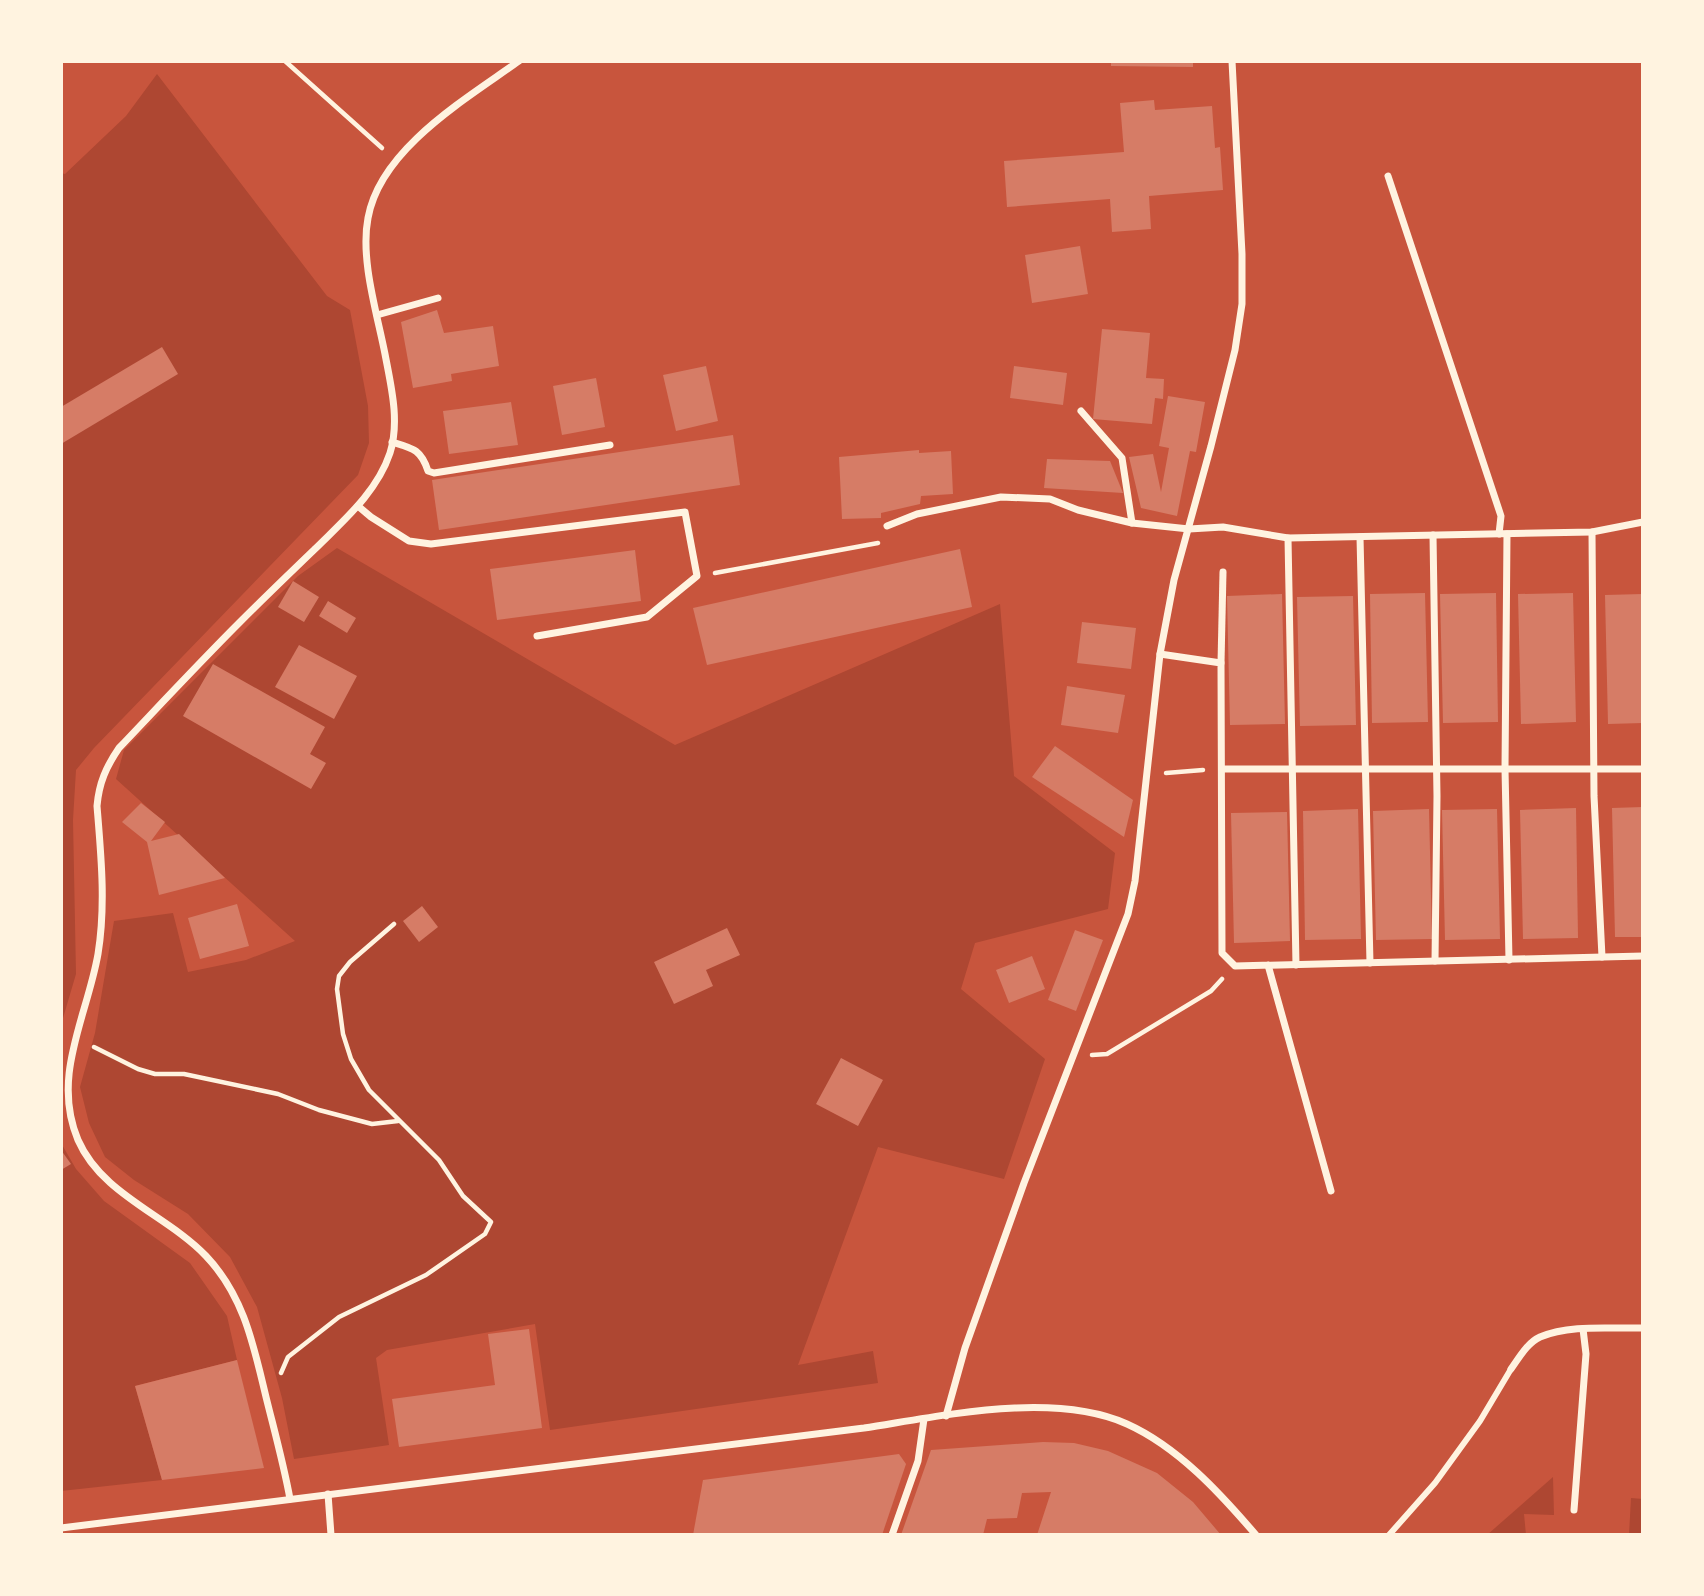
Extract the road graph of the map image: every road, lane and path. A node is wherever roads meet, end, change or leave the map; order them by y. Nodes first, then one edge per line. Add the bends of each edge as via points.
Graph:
1 (285, 61) edge
2 (519, 61) edge
3 (1232, 61) edge
4 (396, 160) junction
5 (1388, 176) dead end
6 (438, 298) dead end
7 (377, 315) junction
8 (1081, 411) dead end
9 (392, 442) junction
10 (610, 445) dead end
11 (358, 506) junction
12 (1643, 522) edge
13 (1132, 523) junction
14 (887, 526) dead end
15 (1189, 529) junction
16 (1592, 532) junction
17 (1503, 534) junction
18 (1433, 535) junction
19 (1360, 537) junction
20 (1289, 538) junction
21 (881, 543) dead end
22 (1223, 572) dead end
23 (696, 576) junction
24 (537, 636) dead end
25 (1160, 654) junction
26 (1221, 663) junction
27 (1222, 769) junction
28 (1293, 769) junction
29 (1366, 769) junction
30 (1437, 769) junction
31 (1505, 769) junction
32 (1594, 769) junction
33 (1643, 769) edge
34 (1158, 773) dead end
35 (394, 924) dead end
36 (1643, 956) edge
37 (1602, 957) junction
38 (1509, 960) junction
39 (1435, 961) junction
40 (1370, 963) junction
41 (1268, 965) junction
42 (1296, 965) junction
43 (1235, 966) junction
44 (75, 1040) junction
45 (1107, 1054) dead end
46 (399, 1121) junction
47 (1331, 1191) dead end
48 (1643, 1328) edge
49 (1583, 1329) junction
50 (1511, 1369) joint
51 (262, 1381) junction
52 (946, 1416) junction
53 (924, 1419) junction
54 (328, 1494) junction
55 (290, 1499) junction
56 (1574, 1510) dead end
57 (61, 1528) edge
58 (331, 1535) edge
59 (892, 1535) edge
60 (1256, 1535) edge
61 (1389, 1535) edge

1 - 4 path
2 - 4 street via 417,137
3 - 15 street via 1242,304 1235,350
4 - 7 street via 368,217
5 - 17 street via 1501,516
6 - 7 street
7 - 9 street via 394,401
8 - 13 street via 1122,458
9 - 10 street via 413,448 434,473
9 - 11 street via 378,479
11 - 23 street via 409,541 432,544 685,512
11 - 44 street via 240,622 105,768 97,806 102,878 98,954
12 - 16 street
13 - 14 street via 1049,499 1000,497 917,514
13 - 15 street
15 - 20 street via 1223,527
15 - 25 street
16 - 17 street
16 - 32 street
17 - 18 street
17 - 31 street
18 - 19 street
18 - 30 street
19 - 20 street
19 - 29 street
20 - 28 street
21 - 23 path
22 - 26 street
23 - 24 street via 647,617
25 - 26 street
25 - 52 street via 1128,914 1011,1221
26 - 27 street
27 - 28 street
27 - 34 path
27 - 43 street via 1222,953
28 - 29 street
28 - 42 street
29 - 30 street
29 - 40 street
30 - 31 street
30 - 39 street
31 - 32 street
31 - 38 street
32 - 33 street
32 - 37 street
35 - 46 path via 349,962 337,989 351,1059 369,1090
36 - 37 street
37 - 38 street
38 - 39 street
39 - 40 street
40 - 42 street
41 - 42 street
41 - 43 street
41 - 47 street
43 - 45 path via 1211,991
44 - 46 path via 156,1074 184,1074 278,1094 372,1124
44 - 51 street via 67,1091 78,1139 88,1159 137,1204 190,1241 224,1276 241,1306
46 - 51 path via 491,1222 485,1234 426,1275 339,1317 288,1357 279,1376
48 - 49 street
49 - 50 street via 1538,1338
49 - 56 street via 1586,1354
50 - 61 street via 1435,1483
51 - 55 street
52 - 53 street
52 - 60 street via 1028,1408 1082,1411 1126,1424 1168,1448
53 - 54 street
53 - 59 street via 918,1461
54 - 55 street
54 - 58 street
55 - 57 street

